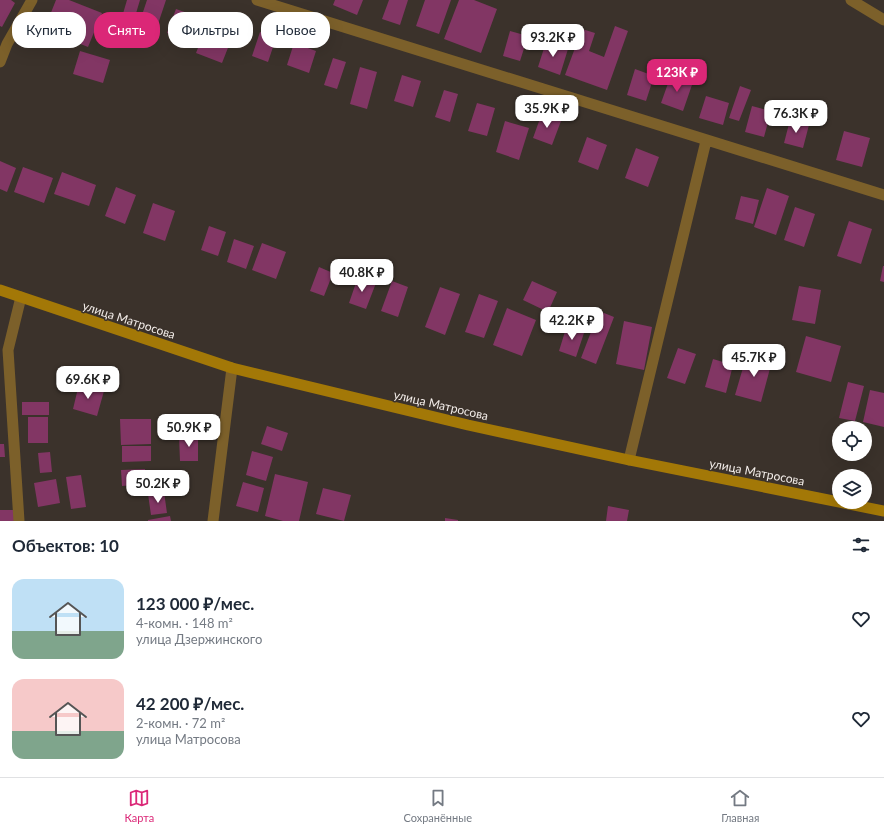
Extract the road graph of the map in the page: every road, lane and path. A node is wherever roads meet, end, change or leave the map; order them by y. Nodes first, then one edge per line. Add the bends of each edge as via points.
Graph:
1 (32, 0) edge
2 (257, 0) edge
3 (851, 0) edge
4 (276, 2) edge
5 (884, 20) edge
6 (0, 62) edge
7 (706, 141) junction
8 (884, 195) edge
9 (0, 290) edge
10 (21, 298) junction
11 (232, 368) junction
12 (629, 460) junction
13 (884, 511) edge
14 (19, 521) edge
15 (213, 521) edge

1 - 6 street via 7,44
2 - 4 street
3 - 5 street
4 - 7 street
7 - 8 street
7 - 12 street
9 - 10 main road, улица Матросова
10 - 11 main road, улица Матросова
10 - 14 street via 8,350
11 - 12 main road, улица Матросова via 468,425
11 - 15 street
12 - 13 main road, улица Матросова

